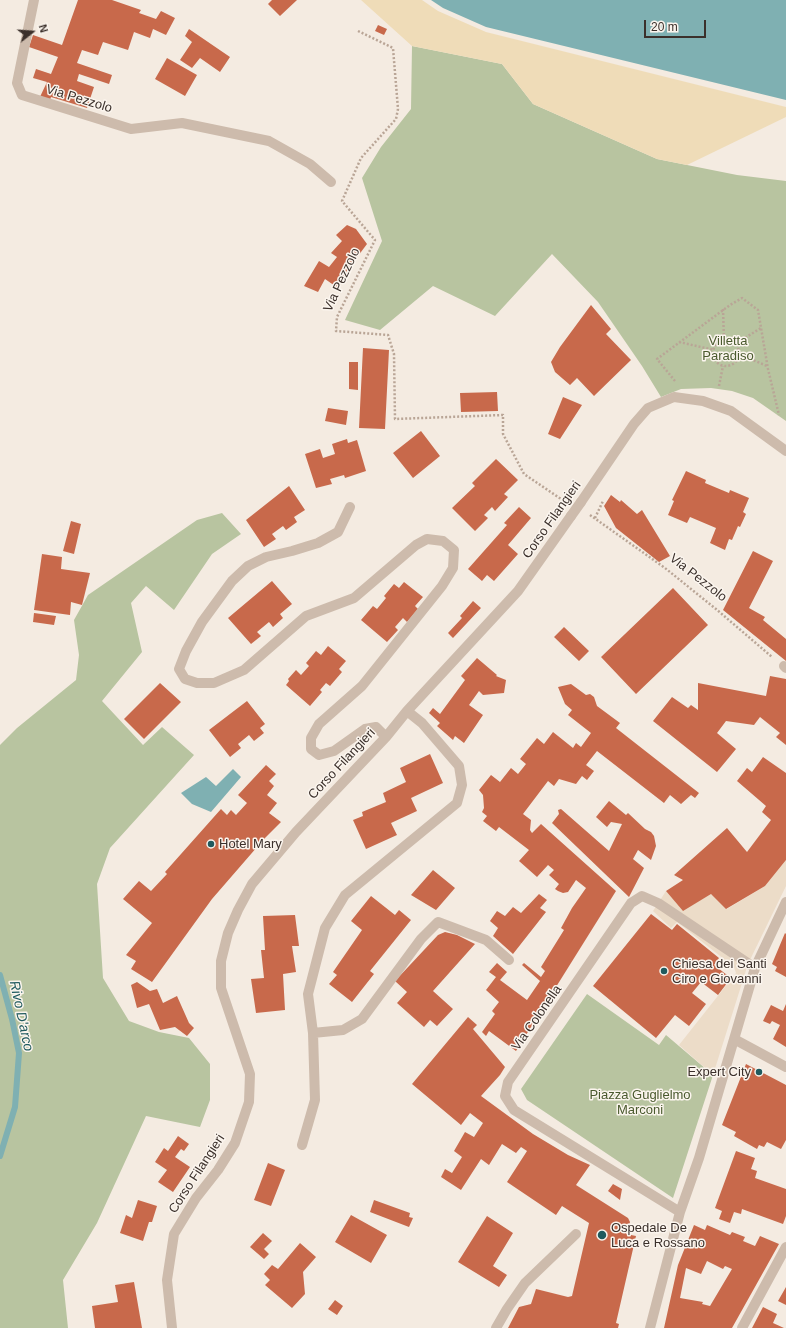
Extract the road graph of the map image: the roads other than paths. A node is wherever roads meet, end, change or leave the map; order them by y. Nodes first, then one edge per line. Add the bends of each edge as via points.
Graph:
1 (34, 0) edge
2 (331, 182) dead end
3 (786, 451) edge
4 (350, 507) dead end
5 (407, 711) junction
6 (386, 737) junction
7 (786, 902) edge
8 (509, 960) dead end
9 (755, 968) junction
10 (313, 1033) junction
11 (734, 1039) junction
12 (786, 1066) edge
13 (302, 1145) dead end
14 (680, 1212) junction
15 (576, 1234) dead end
16 (786, 1247) edge
17 (172, 1328) edge
18 (496, 1328) edge
19 (650, 1328) edge
20 (742, 1328) edge

1 - 2 street, Via Pezzolo via 17,83 22,95 131,129 182,123 269,141 310,164
3 - 5 street, Corso Filangieri, bridge via 731,411 703,401 674,397 648,408 518,591
4 - 6 street via 338,532 318,543 266,557 248,566 232,581 202,622 179,669 185,679 197,683 214,683 238,673 306,616 354,598 416,544 427,539 442,541 454,550 453,568 442,586 362,686 319,724 311,738 311,749 319,755 334,751 365,728 376,727
5 - 6 street, Corso Filangieri
5 - 10 street via 422,723 459,766 462,785 457,803 345,895 325,928 308,994
6 - 17 street, Corso Filangieri via 296,832 252,884 228,933 221,961 221,988 250,1074 249,1102 235,1143 174,1234 167,1280
7 - 9 street
8 - 10 street via 486,940 438,922 421,939 362,1019 343,1030
9 - 11 street
9 - 14 street, Via Colonella via 658,903 642,896 631,903 508,1082 505,1096 514,1110
10 - 13 street via 315,1100
11 - 12 street
11 - 14 street via 699,1158
14 - 19 street
15 - 18 street via 525,1283
16 - 20 street

